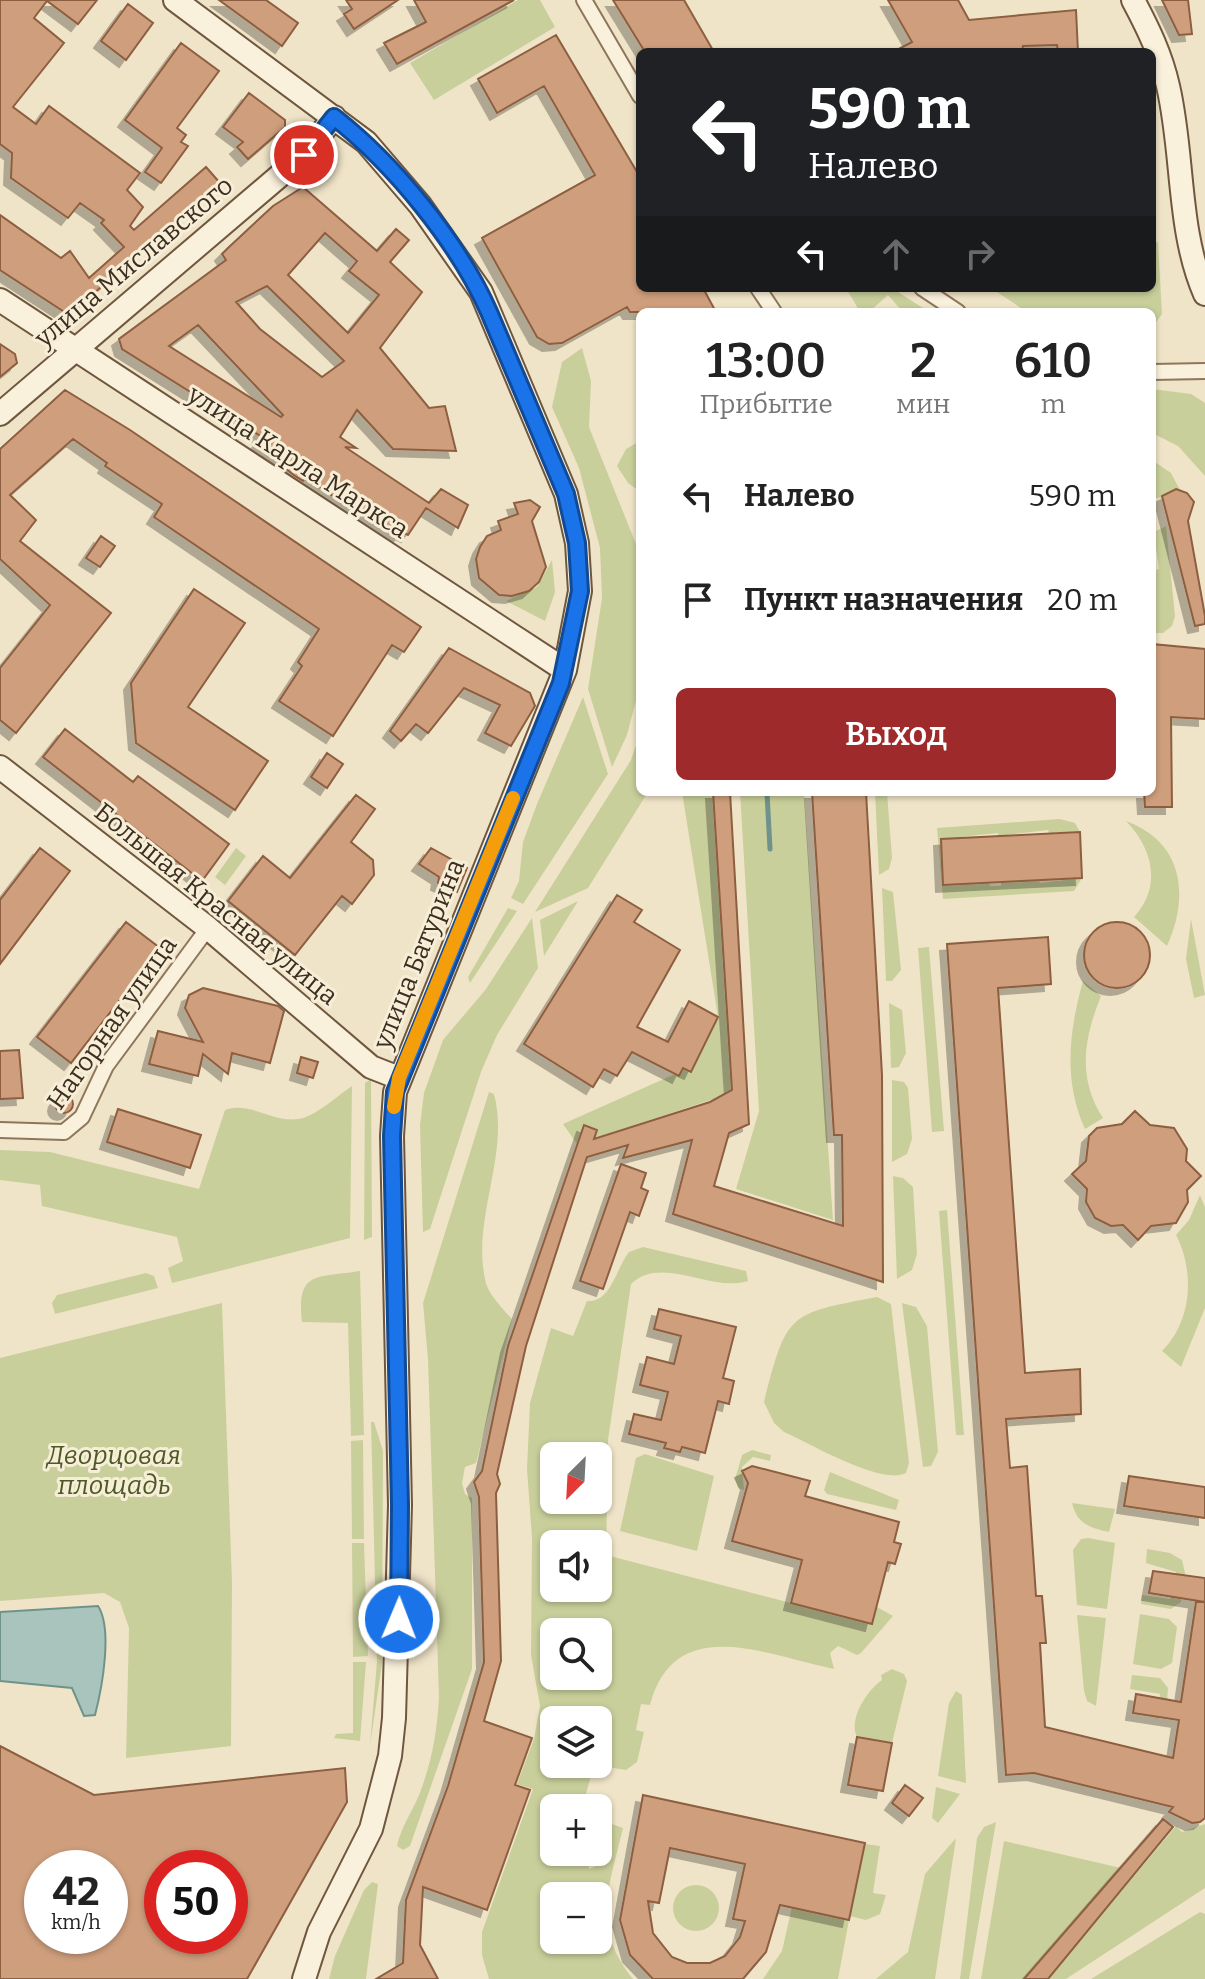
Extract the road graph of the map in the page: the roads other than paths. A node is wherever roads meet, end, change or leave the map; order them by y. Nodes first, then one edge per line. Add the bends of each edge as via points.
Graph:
1 (175, 0) edge
2 (584, 0) edge
3 (1133, 0) edge
4 (636, 89) edge
5 (334, 117) junction
6 (928, 292) edge
7 (1205, 294) edge
8 (0, 300) edge
9 (952, 308) edge
10 (0, 314) edge
11 (70, 353) junction
12 (1205, 371) edge
13 (1156, 372) edge
14 (0, 414) edge
15 (563, 676) junction
16 (0, 767) edge
17 (208, 928) junction
18 (399, 1078) junction
19 (0, 1130) edge
20 (304, 1979) edge

1 - 5 main road, улица Батурина
2 - 4 street
3 - 7 main road via 1154,39 1169,87 1194,262
5 - 11 main road, улица Миславского via 304,155
5 - 15 main road, улица Батурина via 366,142 446,241 481,292 523,388 566,494 577,543 580,591
6 - 9 street
8 - 11 main road, улица Карла Маркса
10 - 11 main road, улица Карла Маркса
11 - 14 main road, улица Миславского
11 - 15 main road, улица Карла Маркса
12 - 13 street
15 - 18 main road, улица Батурина
16 - 17 main road, Большая Красная улица
17 - 18 main road, Большая Красная улица via 371,1067
17 - 19 street, Нагорная улица via 106,1066 82,1117 64,1132
18 - 20 main road, улица Батурина via 392,1136 400,1505 390,1756 371,1829 319,1932

